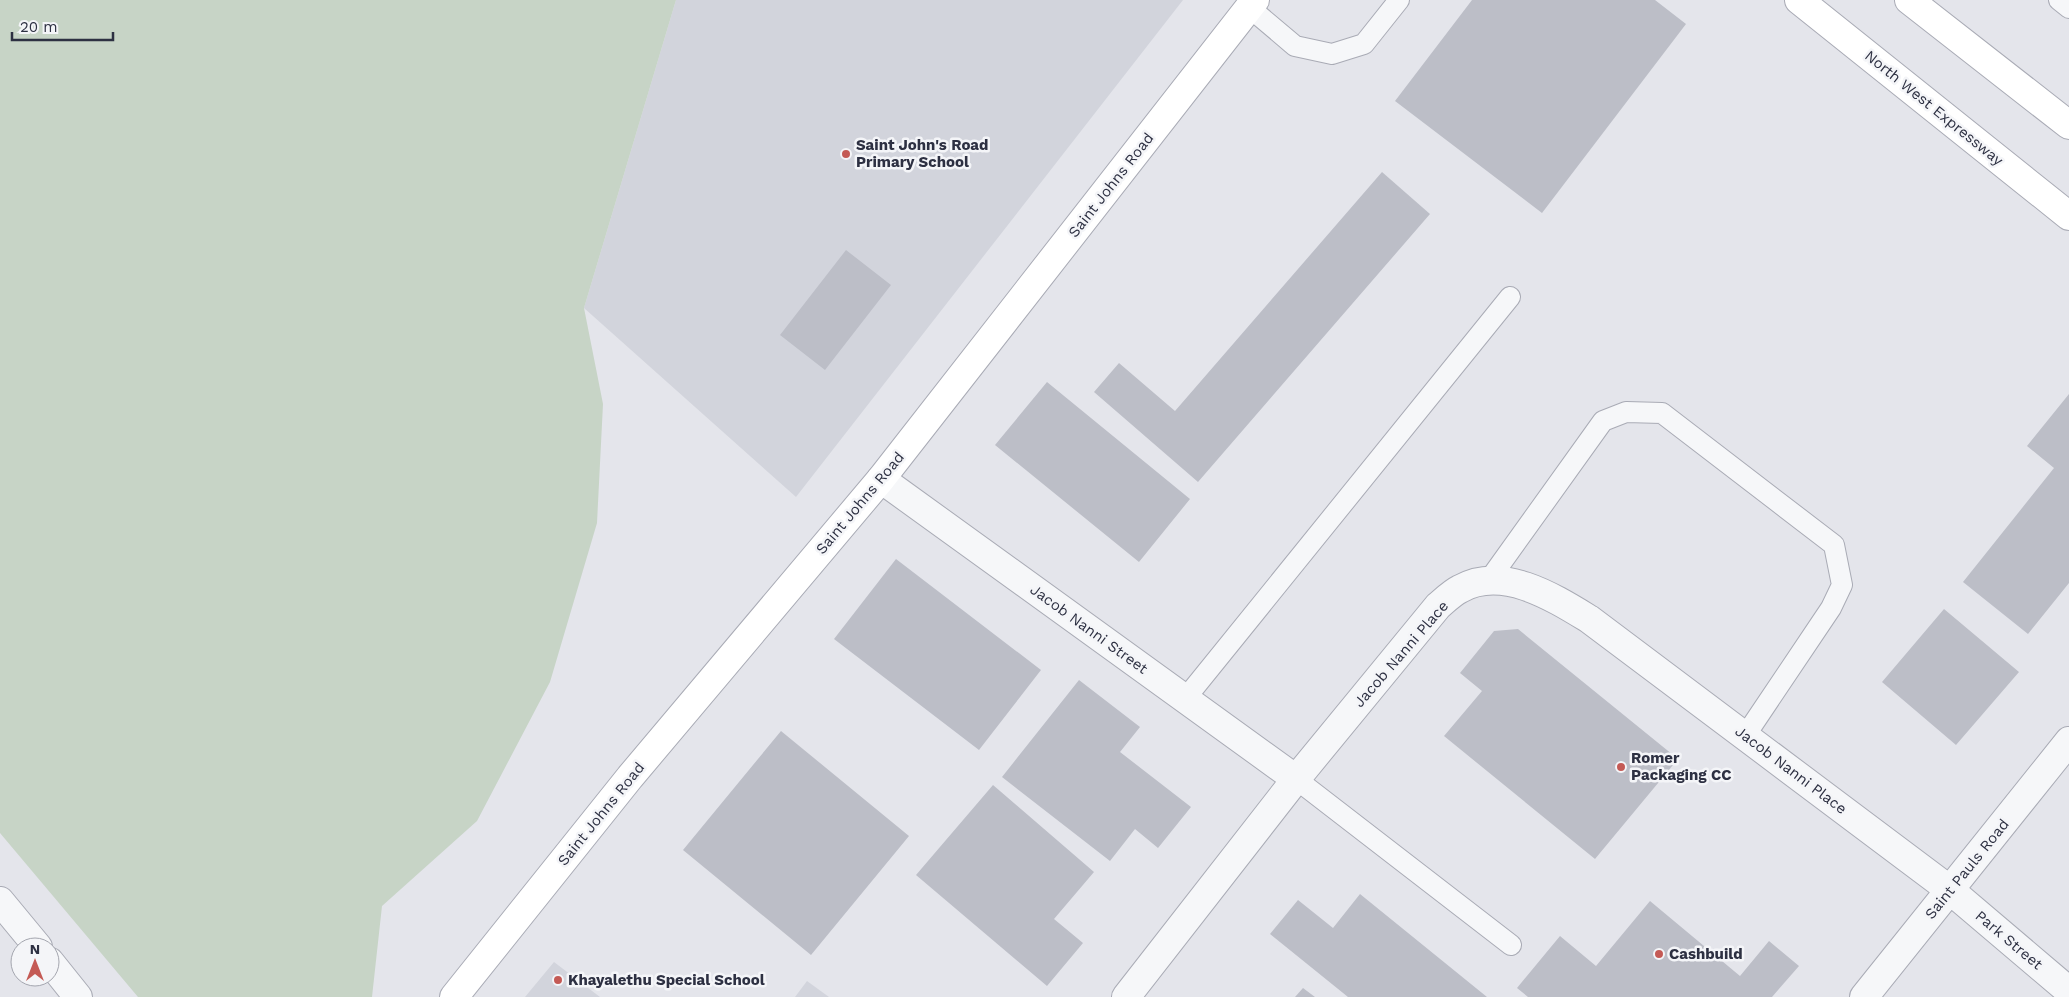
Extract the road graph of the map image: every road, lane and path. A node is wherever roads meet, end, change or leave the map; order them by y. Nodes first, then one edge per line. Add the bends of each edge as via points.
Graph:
1 (1399, 0) edge
2 (1799, 0) edge
3 (1909, 0) edge
4 (2059, 0) edge
5 (1252, 4) edge
6 (2069, 8) edge
7 (2069, 125) edge
8 (2069, 216) edge
9 (1510, 297) dead end
10 (881, 479) junction
11 (1489, 580) junction
12 (1185, 699) junction
13 (1745, 736) junction
14 (2069, 742) edge
15 (1296, 779) junction
16 (1950, 890) junction
17 (0, 901) edge
18 (30, 937) edge
19 (1511, 945) dead end
20 (60, 974) edge
21 (2069, 990) edge
22 (78, 997) edge
23 (454, 997) edge
24 (1126, 997) edge
25 (1864, 997) edge

1 - 5 lane via 1364,44 1332,54 1295,46
2 - 8 street, North West Expressway
3 - 7 street
4 - 6 lane
5 - 10 street, Saint Johns Road
9 - 12 lane
10 - 12 street, Jacob Nanni Street
10 - 23 street, Saint Johns Road via 630,777
11 - 13 street, Jacob Nanni Place via 1519,584 1543,593 1590,619
11 - 13 lane via 1603,421 1626,412 1662,413 1834,545 1842,585 1831,608
11 - 15 street, Jacob Nanni Place via 1460,588 1438,606
12 - 15 street, Jacob Nanni Street
13 - 16 street, Jacob Nanni Place
14 - 16 street, Saint Pauls Road
15 - 19 lane
15 - 24 street, Jacob Nanni Place
16 - 21 street, Park Street
16 - 25 street, Saint Pauls Road
17 - 18 street
20 - 22 street

